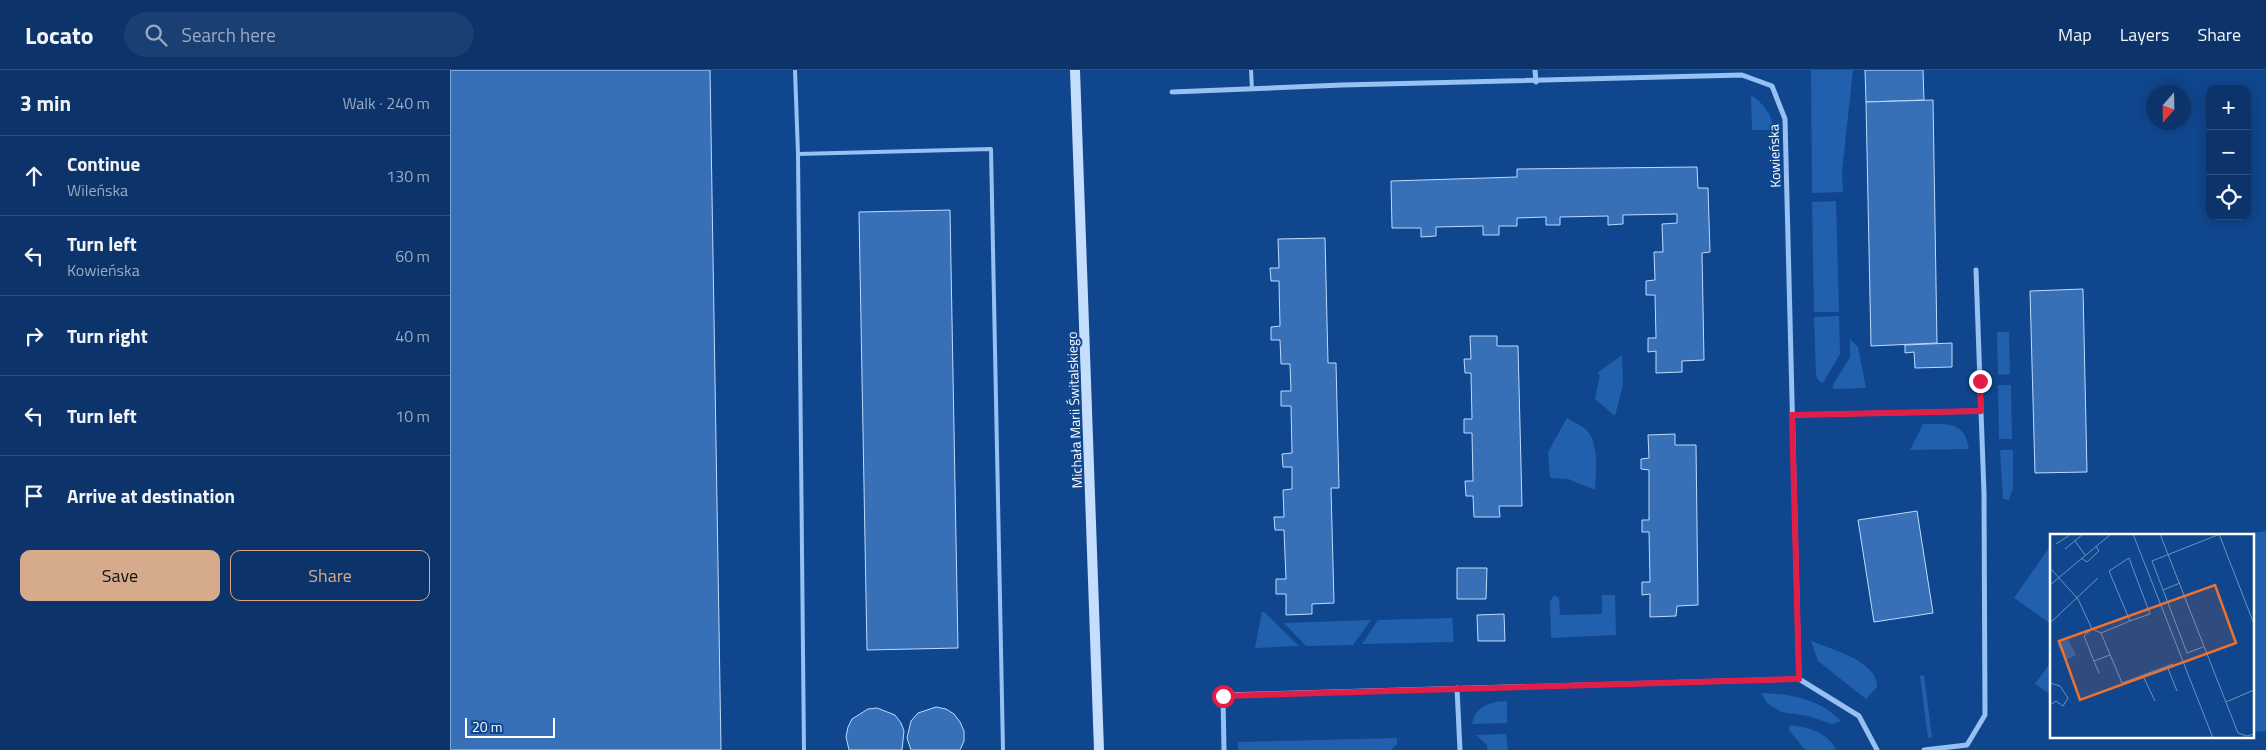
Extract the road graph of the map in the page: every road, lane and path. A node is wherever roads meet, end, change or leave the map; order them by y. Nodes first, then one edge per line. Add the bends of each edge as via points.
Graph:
1 (795, 70) edge
2 (1075, 70) edge
3 (1251, 70) edge
4 (1535, 70) edge
5 (1536, 82) junction
6 (1252, 89) junction
7 (1172, 92) dead end
8 (798, 154) junction
9 (1976, 270) dead end
10 (1981, 411) junction
11 (1792, 415) junction
12 (1799, 679) junction
13 (1457, 688) junction
14 (804, 750) edge
15 (1003, 750) edge
16 (1099, 750) edge
17 (1224, 750) edge
18 (1460, 750) edge
19 (1877, 750) edge
20 (1924, 750) edge

1 - 8 lane
2 - 16 main road, Michała Marii Świtalskiego
3 - 6 lane
4 - 5 street
5 - 6 street, Kowieńska
5 - 11 street, Kowieńska via 1742,75 1772,86 1785,119
6 - 7 street, Kowieńska
8 - 14 lane
8 - 15 lane via 991,149
9 - 10 street
10 - 11 street
10 - 20 street via 1985,715 1967,745
11 - 12 street, Kowieńska
12 - 13 street
12 - 19 street via 1859,716
13 - 17 street via 1223,696
13 - 18 street

